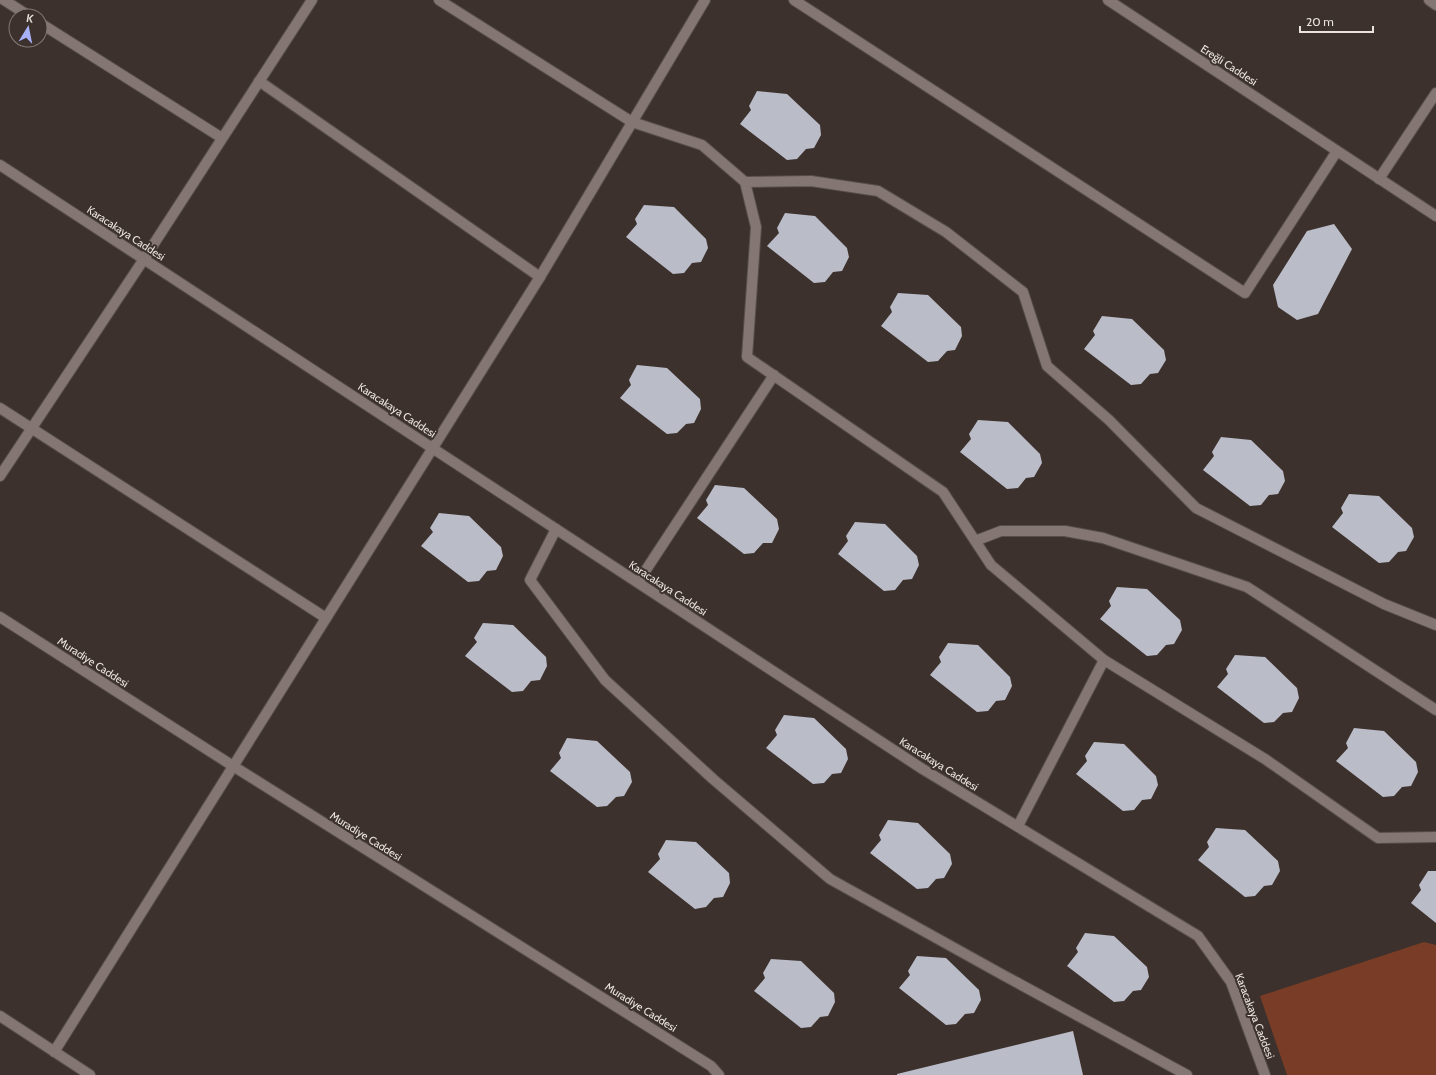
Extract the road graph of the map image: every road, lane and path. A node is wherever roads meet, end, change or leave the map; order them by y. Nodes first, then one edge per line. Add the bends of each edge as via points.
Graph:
1 (4, 0) edge
2 (312, 0) edge
3 (439, 0) edge
4 (705, 0) edge
5 (794, 0) edge
6 (1108, 0) edge
7 (1429, 0) edge
8 (1436, 5) edge
9 (16, 8) edge
10 (48, 28) edge
11 (259, 82) junction
12 (1436, 93) edge
13 (632, 122) junction
14 (222, 138) junction
15 (1337, 151) junction
16 (0, 165) edge
17 (1379, 179) junction
18 (745, 182) junction
19 (1436, 216) edge
20 (144, 259) junction
21 (540, 277) junction
22 (774, 375) junction
23 (0, 408) edge
24 (32, 429) junction
25 (432, 448) junction
26 (0, 476) edge
27 (556, 529) junction
28 (975, 541) junction
29 (638, 582) junction
30 (0, 617) edge
31 (326, 618) junction
32 (1436, 625) edge
33 (1104, 660) junction
34 (1436, 710) edge
35 (233, 766) junction
36 (1018, 826) junction
37 (1436, 838) edge
38 (0, 1016) edge
39 (54, 1052) junction
40 (90, 1075) edge
41 (719, 1075) edge
42 (1188, 1075) edge
43 (1265, 1075) edge

1 - 9 street
2 - 11 street
3 - 13 street
4 - 13 street
5 - 15 street via 1246,293
6 - 15 street, Ereğli Caddesi
7 - 8 street
10 - 14 street
11 - 14 street
11 - 21 street
12 - 17 street
13 - 18 street via 702,145
13 - 21 street
14 - 20 street
15 - 17 street, Ereğli Caddesi
16 - 20 street, Karacakaya Caddesi
17 - 19 street
18 - 22 street via 756,227 747,356
18 - 32 street via 810,181 878,191 946,232 1023,292 1047,366 1109,420 1196,508 1384,604
20 - 24 street
20 - 25 street, Karacakaya Caddesi
21 - 25 street
22 - 28 street via 943,492
22 - 29 street
23 - 24 street
24 - 26 street
24 - 31 street
25 - 27 street, Karacakaya Caddesi
25 - 31 street
27 - 29 street, Karacakaya Caddesi
27 - 42 street via 530,580 605,680 713,779 830,879 1003,976
28 - 33 street via 991,565
28 - 34 street via 1001,530 1065,532 1103,538 1247,587
29 - 36 street, Karacakaya Caddesi via 921,768
30 - 35 street, Muradiye Caddesi
31 - 35 street
33 - 36 street
33 - 37 street via 1265,759 1378,838
35 - 39 street
35 - 41 street, Muradiye Caddesi via 711,1066
36 - 43 street, Karacakaya Caddesi via 1198,936 1231,982
38 - 39 street
39 - 40 street

